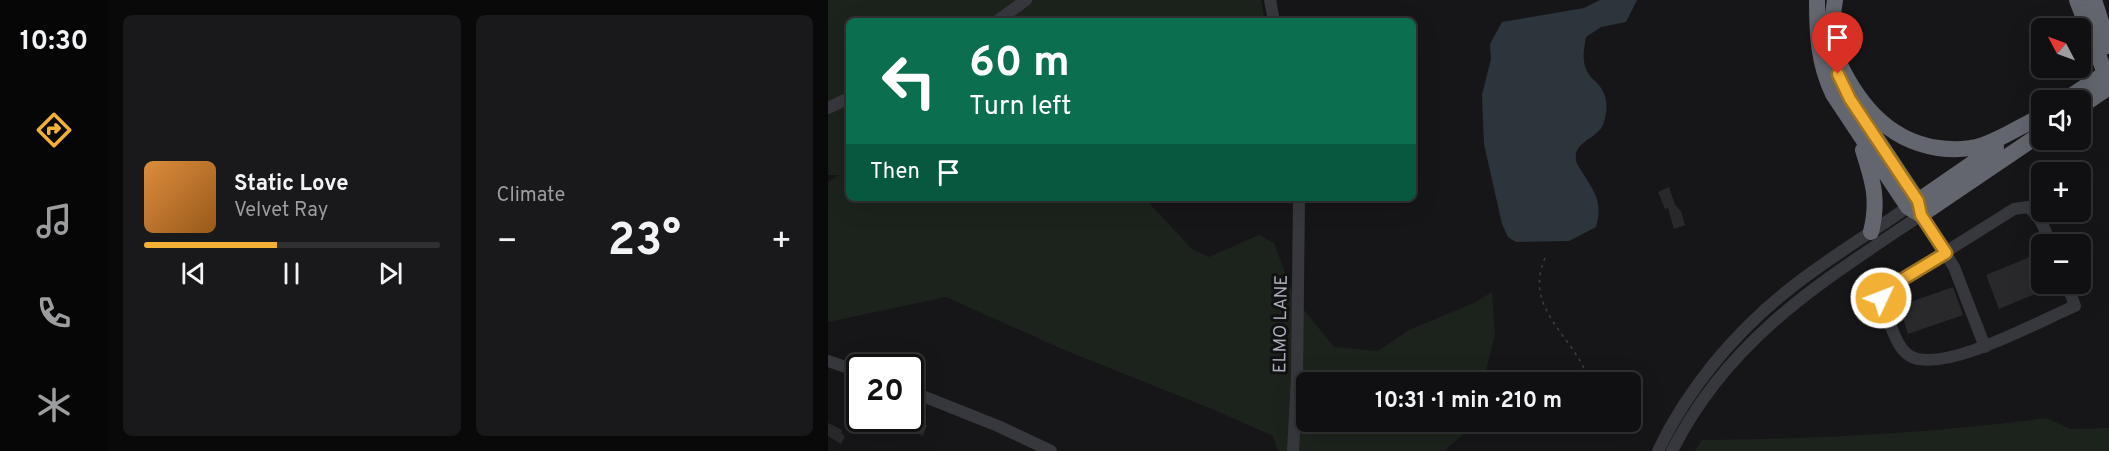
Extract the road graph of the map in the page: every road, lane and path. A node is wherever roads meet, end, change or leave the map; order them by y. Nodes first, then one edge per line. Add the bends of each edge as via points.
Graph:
1 (1026, 0) edge
2 (1270, 0) edge
3 (1817, 0) edge
4 (1835, 0) edge
5 (2077, 0) edge
6 (2094, 0) edge
7 (1001, 18) edge
8 (1273, 18) edge
9 (2104, 51) edge
10 (1834, 52) junction
11 (2109, 71) edge
12 (2109, 86) edge
13 (2080, 90) edge
14 (2091, 98) edge
15 (846, 99) edge
16 (828, 108) edge
17 (1848, 117) junction
18 (2031, 121) edge
19 (2031, 124) edge
20 (2031, 140) edge
21 (1299, 201) edge
22 (1916, 208) junction
23 (1871, 232) junction
24 (2046, 234) edge
25 (1946, 253) junction
26 (1545, 258) dead end
27 (2071, 294) edge
28 (1985, 347) junction
29 (828, 361) edge
30 (846, 367) edge
31 (1586, 372) edge
32 (924, 397) edge
33 (1051, 451) edge
34 (1293, 451) edge
35 (1658, 451) edge
36 (1672, 451) edge

1 - 7 street
2 - 8 street
3 - 17 highway via 1821,59 1830,87
4 - 10 highway
5 - 9 highway
6 - 9 highway
9 - 12 highway, bridge
10 - 18 highway via 1848,82 1878,121 1927,146 1953,150 1983,145
10 - 22 highway via 1838,74 1850,99
11 - 13 highway
12 - 14 highway
15 - 16 street
17 - 22 highway
17 - 23 highway via 1875,189
19 - 22 highway
20 - 22 highway
21 - 34 street, ELMO LANE
22 - 23 street
22 - 25 street
22 - 36 street via 1769,324 1708,394
23 - 35 street via 1788,290 1742,332 1691,395
24 - 25 street via 2038,216 2028,207 2021,207
25 - 28 street
25 - 28 street via 1883,292 1883,307 1900,345 1910,356 1927,360 1959,356
26 - 31 path via 1538,284 1541,300
27 - 28 street via 2075,306
29 - 30 street
32 - 33 street

